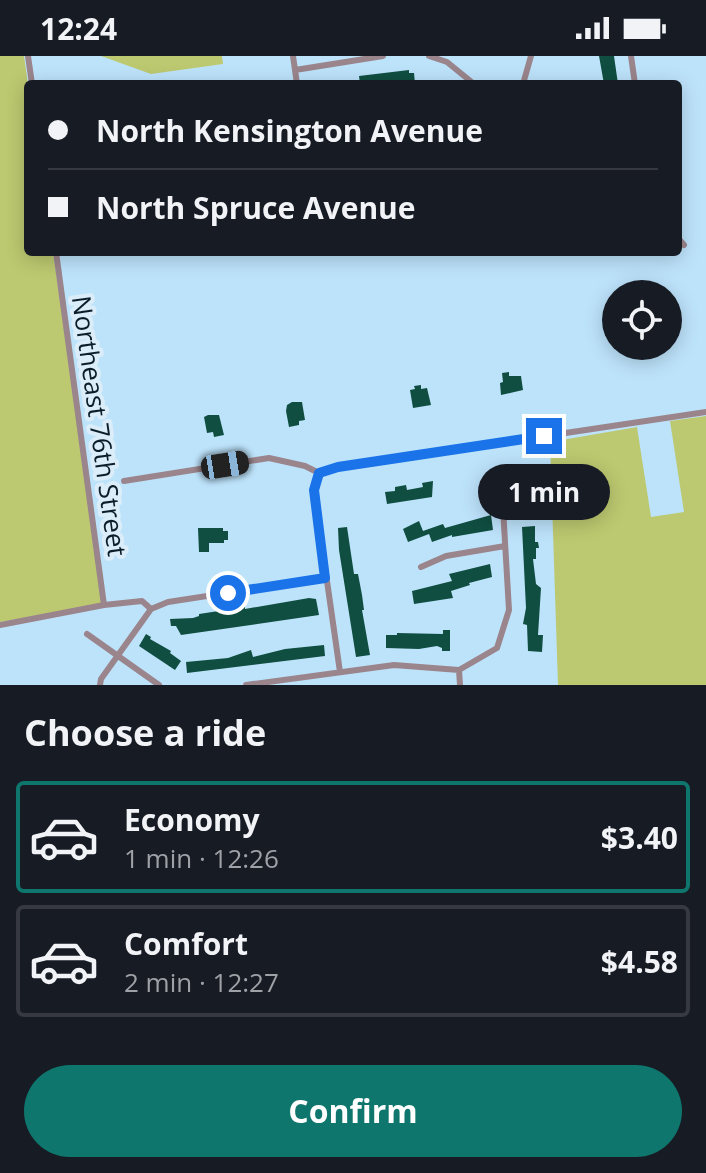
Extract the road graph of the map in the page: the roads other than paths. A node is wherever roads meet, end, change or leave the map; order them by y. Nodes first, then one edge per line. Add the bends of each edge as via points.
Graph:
1 (28, 56) edge
2 (293, 56) edge
3 (383, 56) edge
4 (429, 56) edge
5 (531, 56) edge
6 (631, 56) edge
7 (295, 70) junction
8 (31, 80) edge
9 (296, 80) edge
10 (469, 80) edge
11 (524, 80) edge
12 (634, 80) edge
13 (682, 243) edge
14 (684, 245) dead end
15 (57, 256) edge
16 (706, 412) edge
17 (508, 469) dead end
18 (319, 473) junction
19 (124, 481) dead end
20 (505, 546) junction
21 (421, 567) dead end
22 (325, 578) junction
23 (104, 605) junction
24 (151, 609) junction
25 (0, 625) edge
26 (87, 634) dead end
27 (118, 654) junction
28 (459, 670) junction
29 (340, 672) junction
30 (100, 685) edge
31 (159, 685) edge
32 (246, 685) edge
33 (253, 685) edge
34 (460, 685) edge

1 - 8 street
2 - 7 street
3 - 7 street
4 - 10 street via 447,62
5 - 11 street
6 - 12 street
7 - 9 street
13 - 14 street
15 - 23 street, Northeast 76th Street
16 - 18 street
17 - 20 street
18 - 19 street via 269,458
18 - 22 street via 314,490
20 - 21 street via 446,556
20 - 28 street via 509,610 497,648
22 - 24 street
22 - 29 street
23 - 24 street via 142,601
23 - 25 street
24 - 27 street
26 - 27 street
27 - 30 street
27 - 31 street
28 - 29 street via 394,665
28 - 34 street
29 - 33 street
32 - 33 street

